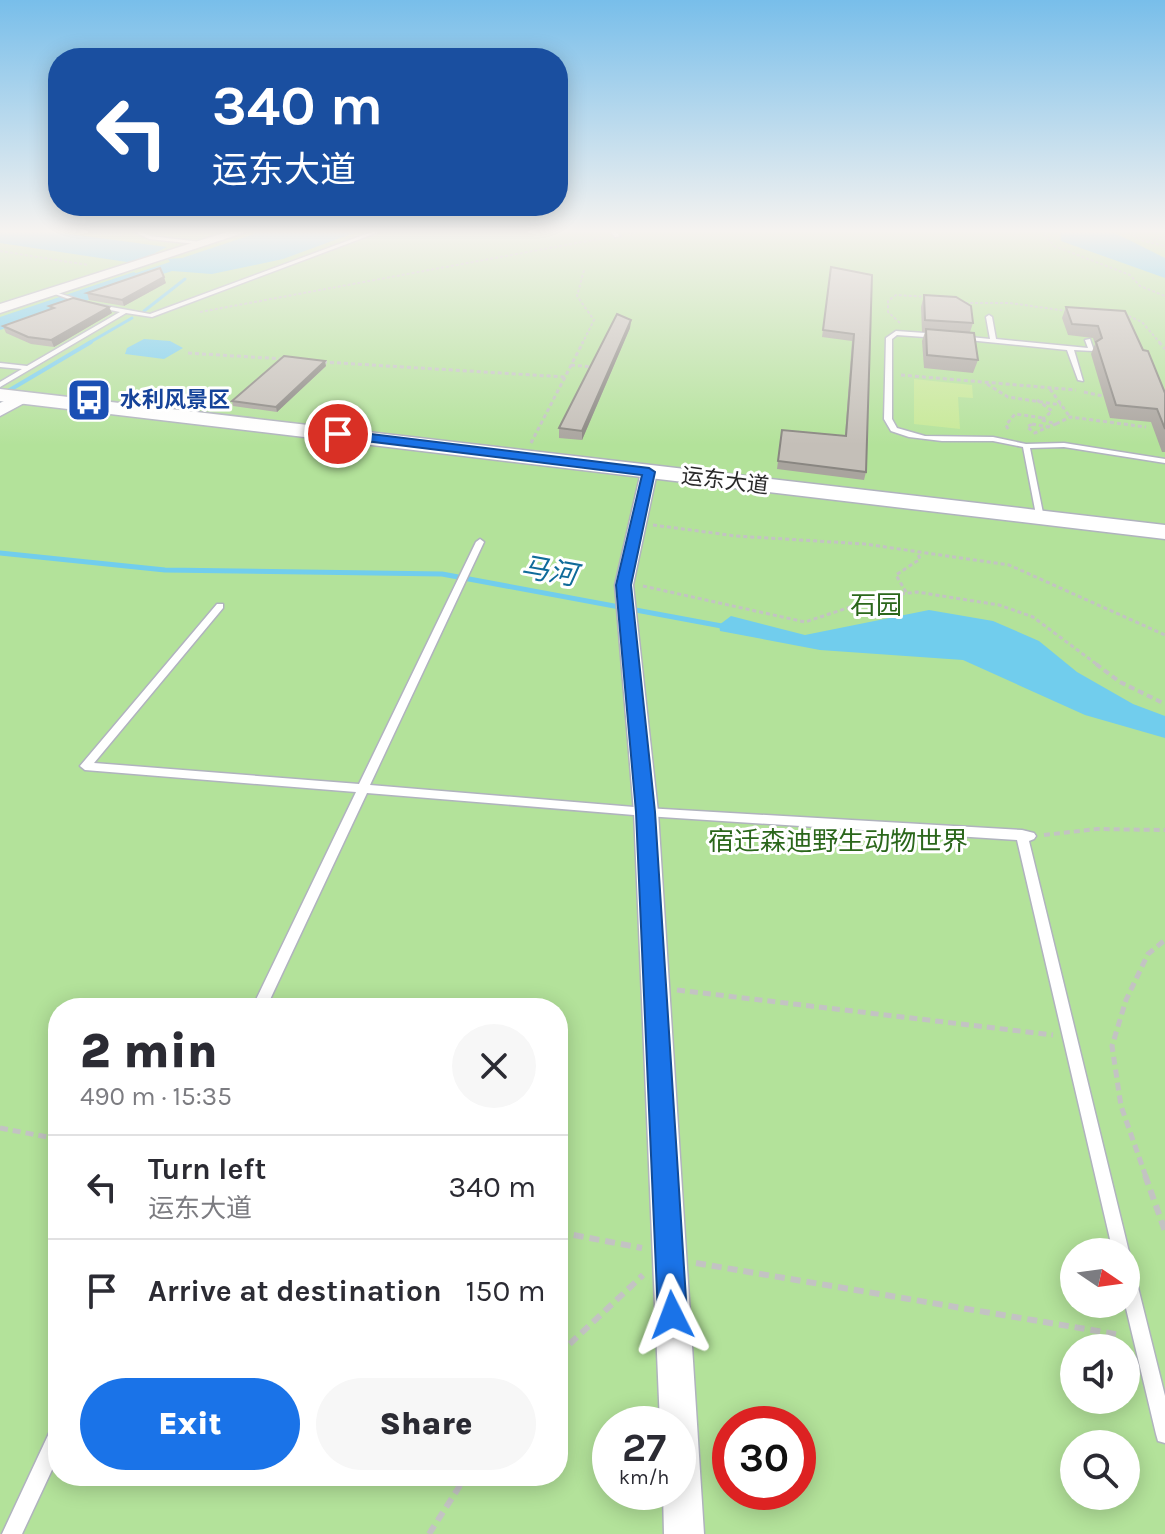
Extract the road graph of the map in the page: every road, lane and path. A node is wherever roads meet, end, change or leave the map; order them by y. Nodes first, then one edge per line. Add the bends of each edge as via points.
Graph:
1 (27, 302) edge
2 (83, 302) edge
3 (189, 302) edge
4 (258, 302) edge
5 (581, 302) edge
6 (888, 302) edge
7 (953, 303) edge
8 (0, 309) edge
9 (1075, 310) edge
10 (124, 312) junction
11 (1119, 313) edge
12 (190, 314) dead end
13 (989, 317) dead end
14 (901, 333) junction
15 (1088, 340) edge
16 (993, 341) junction
17 (1070, 348) junction
18 (1165, 349) edge
19 (188, 353) dead end
20 (297, 360) edge
21 (313, 361) edge
22 (0, 365) edge
23 (571, 365) junction
24 (597, 367) edge
25 (28, 368) junction
26 (889, 374) junction
27 (565, 377) junction
28 (1081, 380) dead end
29 (985, 383) junction
30 (0, 385) edge
31 (1048, 387) junction
32 (11, 396) edge
33 (1114, 397) edge
34 (1027, 399) junction
35 (1035, 399) junction
36 (1061, 405) junction
37 (0, 411) edge
38 (1029, 413) junction
39 (1070, 417) junction
40 (1044, 418) junction
41 (1056, 424) junction
42 (1146, 427) dead end
43 (1051, 428) junction
44 (1009, 431) dead end
45 (1026, 446) junction
46 (524, 456) junction
47 (1165, 461) edge
48 (649, 472) junction
49 (1040, 518) junction
50 (637, 523) junction
51 (1165, 532) edge
52 (480, 542) dead end
53 (631, 552) junction
54 (917, 552) junction
55 (908, 593) junction
56 (220, 606) dead end
57 (1165, 635) edge
58 (1165, 704) edge
59 (362, 789) junction
60 (646, 812) junction
61 (1165, 830) edge
62 (1026, 836) junction
63 (1165, 940) edge
64 (655, 987) junction
65 (264, 998) edge
66 (1070, 1037) junction
67 (0, 1128) edge
68 (48, 1137) edge
69 (1165, 1231) edge
70 (568, 1234) edge
71 (1118, 1238) edge
72 (669, 1253) junction
73 (1137, 1318) edge
74 (1142, 1338) junction
75 (568, 1346) edge
76 (1165, 1434) edge
77 (48, 1457) edge
78 (460, 1486) edge
79 (12, 1534) edge
80 (429, 1534) edge
81 (684, 1534) edge

1 - 8 street
2 - 10 lane
3 - 10 lane via 150,316
4 - 12 path
5 - 23 path via 594,320
6 - 14 path
7 - 9 path
10 - 25 lane
11 - 18 path via 1142,322
13 - 16 lane
14 - 16 lane
14 - 26 lane via 889,338
15 - 17 lane via 1092,350
16 - 17 lane
17 - 28 lane
19 - 20 path
21 - 27 path
22 - 25 lane
23 - 24 path
23 - 27 path
25 - 30 lane
26 - 29 path
26 - 45 lane via 888,419 897,431 995,438
27 - 46 path
29 - 31 path
29 - 34 path via 1003,395
31 - 33 path
31 - 36 path
32 - 37 street
32 - 46 main road, 运东大道
34 - 35 path
34 - 38 path
35 - 36 path
35 - 40 path via 1052,411
36 - 39 path
38 - 40 path
38 - 44 path via 1013,415 1006,426
39 - 41 path
39 - 42 path
40 - 41 path
41 - 43 path
43 - 43 path via 1035,424 1027,426 1035,433
45 - 47 lane via 1064,445
45 - 49 lane
46 - 48 main road, 运东大道
48 - 49 main road, 运东大道
48 - 50 street
49 - 51 main road, 运东大道
50 - 53 street
50 - 54 path
52 - 59 lane
53 - 55 path via 638,563 638,585 789,621 816,621 884,596
53 - 60 street via 624,585
54 - 55 path via 920,559 896,575
54 - 57 path via 1009,565
55 - 58 path via 951,595 1033,617 1120,682
56 - 59 lane via 85,766
59 - 60 lane
59 - 65 lane
60 - 62 lane
60 - 64 street
61 - 62 path
62 - 66 lane
63 - 69 path via 1148,954 1112,1046 1121,1106
64 - 66 path
64 - 72 street
66 - 71 lane
67 - 68 path
70 - 72 path
72 - 74 path via 705,1267
72 - 75 path
72 - 81 street
73 - 74 lane
74 - 76 lane
77 - 79 lane
78 - 80 path

